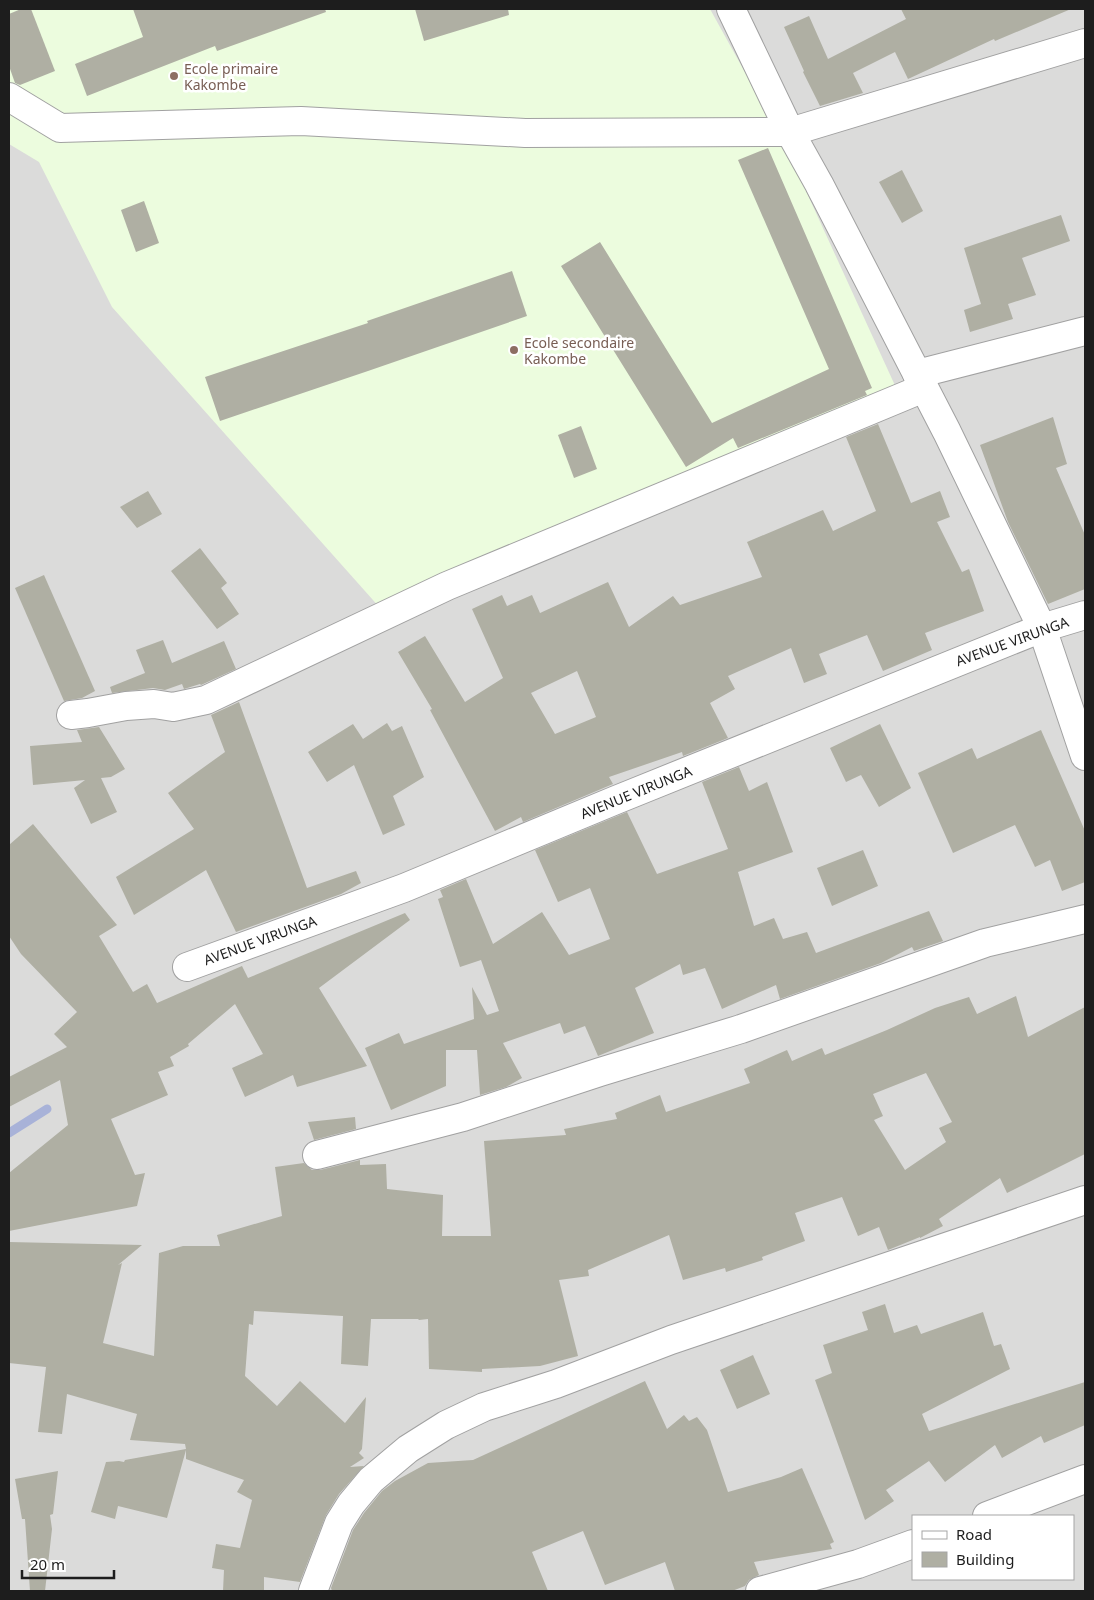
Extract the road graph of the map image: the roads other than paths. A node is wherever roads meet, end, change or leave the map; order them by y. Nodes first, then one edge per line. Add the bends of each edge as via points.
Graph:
1 (731, 9) edge
2 (1085, 43) edge
3 (9, 97) edge
4 (790, 132) junction
5 (1085, 331) edge
6 (920, 381) junction
7 (1085, 615) edge
8 (1042, 628) junction
9 (71, 714) dead end
10 (1085, 756) edge
11 (1085, 919) edge
12 (187, 967) dead end
13 (317, 1155) dead end
14 (1085, 1200) edge
15 (1085, 1479) edge
16 (989, 1515) edge
17 (912, 1544) edge
18 (312, 1591) edge
19 (760, 1591) edge

1 - 4 street
2 - 4 street
3 - 4 street via 60,128 301,121 525,133
4 - 6 street
5 - 6 street
6 - 8 street
6 - 9 street via 447,586 206,700 186,706 154,704
7 - 8 street, AVENUE VIRUNGA
8 - 10 street
8 - 12 street, AVENUE VIRUNGA via 404,888
11 - 13 street via 985,943 741,1029 463,1118
14 - 18 street via 670,1340 556,1384 484,1407 446,1425 408,1449 371,1480 351,1504 339,1522
15 - 16 street
17 - 19 street via 858,1564

